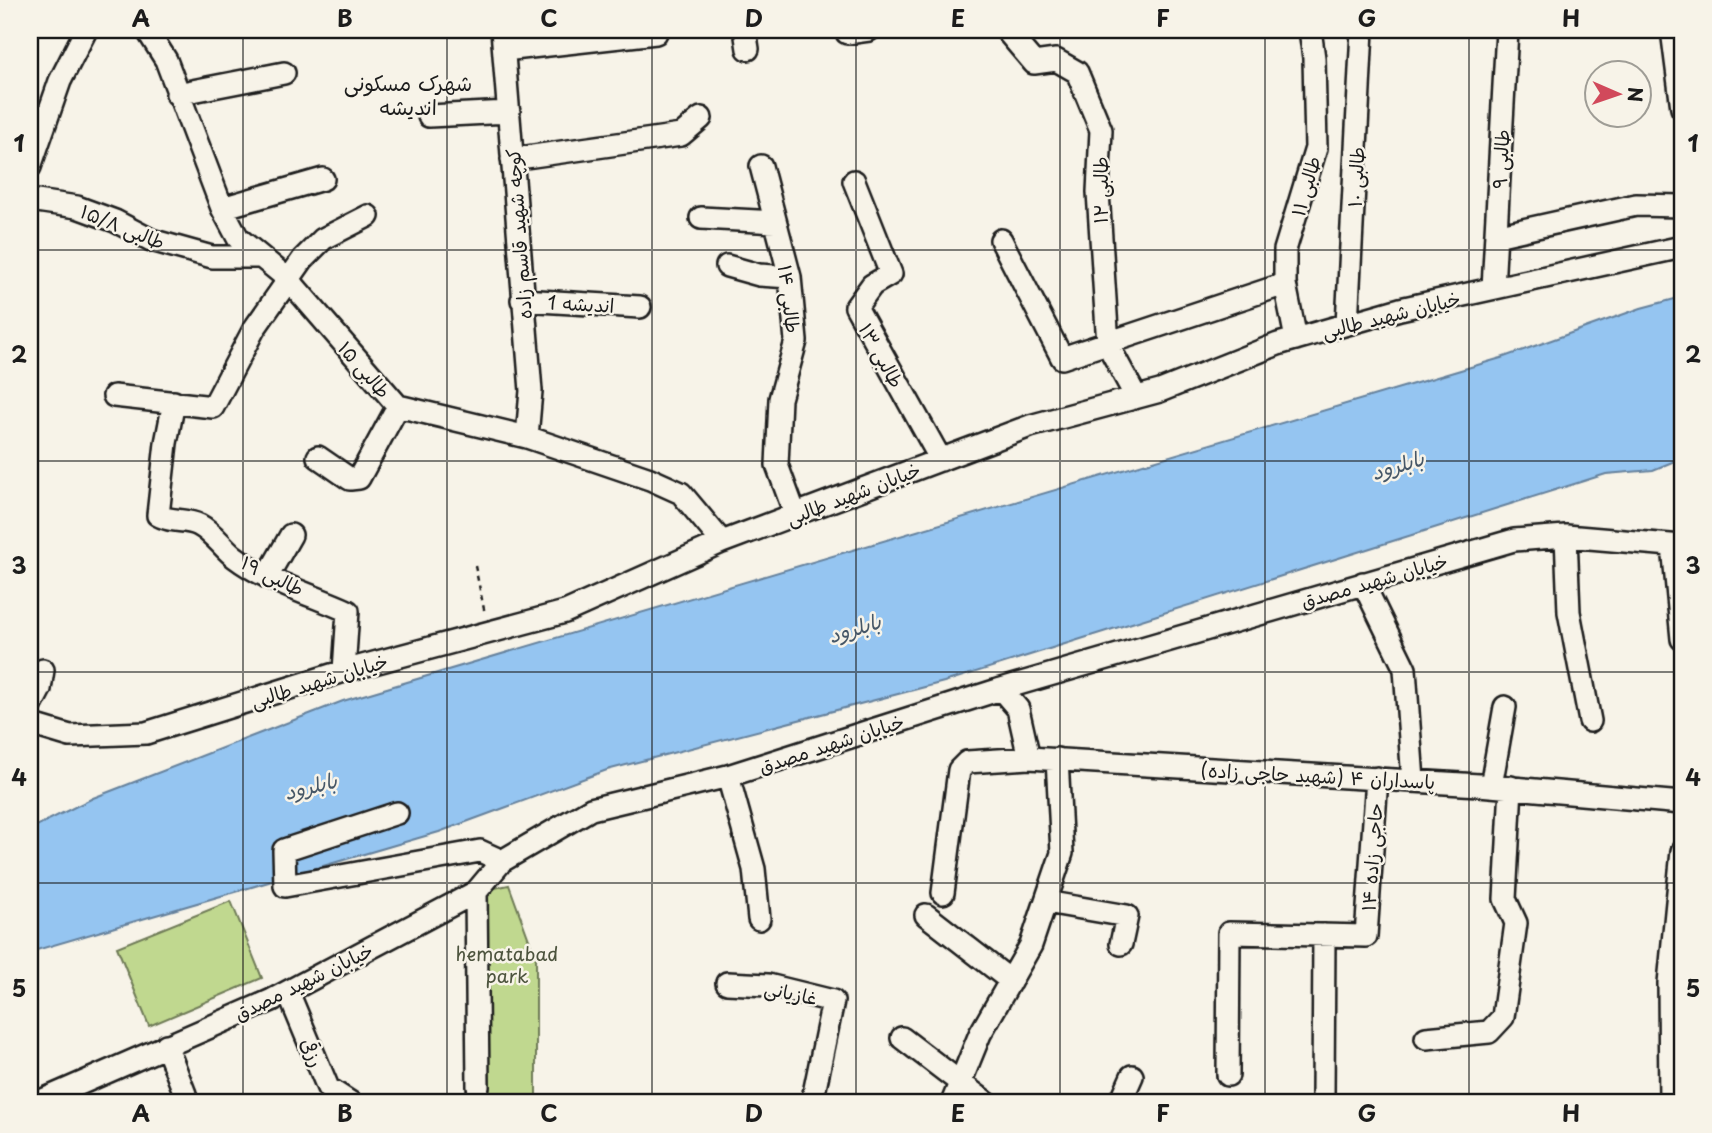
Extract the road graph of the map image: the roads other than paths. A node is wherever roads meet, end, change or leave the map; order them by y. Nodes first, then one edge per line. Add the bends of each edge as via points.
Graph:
1 (86, 30) edge
2 (147, 30) edge
3 (869, 30) edge
4 (1006, 30) edge
5 (1310, 30) edge
6 (1362, 30) edge
7 (1507, 30) edge
8 (1671, 30) edge
9 (656, 33) dead end
10 (846, 33) dead end
11 (503, 40) edge
12 (285, 73) dead end
13 (177, 94) junction
14 (1682, 108) edge
15 (509, 112) junction
16 (429, 116) dead end
17 (701, 118) dead end
18 (512, 159) junction
19 (761, 166) dead end
20 (30, 167) edge
21 (323, 179) dead end
22 (854, 181) dead end
23 (30, 200) edge
24 (1682, 206) edge
25 (222, 208) junction
26 (369, 216) dead end
27 (701, 218) dead end
28 (775, 222) junction
29 (1496, 236) junction
30 (1001, 240) dead end
31 (1682, 247) edge
32 (258, 257) junction
33 (727, 266) dead end
34 (790, 277) junction
35 (288, 279) junction
36 (1285, 284) junction
37 (1493, 288) junction
38 (522, 300) junction
39 (640, 307) dead end
40 (1348, 324) junction
41 (1296, 339) junction
42 (1108, 345) junction
43 (114, 396) dead end
44 (1136, 397) junction
45 (174, 402) junction
46 (398, 406) junction
47 (527, 437) junction
48 (318, 457) dead end
49 (941, 460) junction
50 (795, 514) junction
51 (291, 535) dead end
52 (1566, 536) junction
53 (722, 542) junction
54 (1679, 544) edge
55 (267, 577) junction
56 (1363, 583) junction
57 (1682, 639) edge
58 (43, 670) dead end
59 (344, 671) junction
60 (1001, 689) junction
61 (1505, 707) dead end
62 (30, 708) edge
63 (1590, 721) dead end
64 (30, 724) edge
65 (1029, 758) junction
66 (1057, 759) junction
67 (727, 776) junction
68 (1377, 778) junction
69 (1413, 780) junction
70 (1501, 787) junction
71 (1682, 803) edge
72 (397, 814) dead end
73 (1682, 851) edge
74 (502, 861) junction
75 (476, 892) junction
76 (943, 892) dead end
77 (1046, 902) junction
78 (926, 915) dead end
79 (759, 919) dead end
80 (1324, 935) junction
81 (1121, 944) dead end
82 (1011, 981) junction
83 (727, 983) dead end
84 (288, 992) junction
85 (902, 1038) dead end
86 (1426, 1038) dead end
87 (166, 1045) junction
88 (1228, 1075) dead end
89 (1132, 1076) dead end
90 (478, 1087) dead end
91 (956, 1094) edge
92 (1323, 1097) dead end
93 (188, 1100) edge
94 (36, 1103) edge
95 (351, 1103) edge
96 (812, 1103) edge
97 (987, 1103) edge
98 (1121, 1103) edge
99 (1670, 1103) edge

1 - 20 street via 60,81
2 - 13 street, طالبی ۱۵ via 166,60
3 - 10 street
4 - 42 street, طالبی ۱۲ via 1034,63 1056,60 1077,72 1101,130 1098,192
5 - 36 street, طالبی ۱۱ via 1317,148 1285,250
6 - 40 street, طالبی ۱۰
7 - 29 street, طالبی ۹
8 - 14 street
9 - 11 street
11 - 15 street, کوچه شهید قاسم زاده
12 - 13 street
13 - 25 street, طالبی ۱۵
15 - 16 street
15 - 18 street, کوچه شهید قاسم زاده
17 - 18 street via 681,135
18 - 38 street, کوچه شهید قاسم زاده
19 - 28 street, طالبی ۱۴
21 - 25 street
22 - 49 street, طالبی ۱۳ via 891,274 872,285 856,307
23 - 32 street, طالبی ۱۵/۸ via 77,207 151,240 212,257
24 - 29 street via 1636,205
25 - 32 street, طالبی ۱۵ via 238,238
26 - 35 street via 323,239
27 - 28 street
28 - 34 street, طالبی ۱۴
29 - 37 street, طالبی ۹
30 - 42 street via 1062,358
31 - 37 street, خیابان شهید طالبی
32 - 35 street, طالبی ۱۵
33 - 34 street
34 - 50 street, طالبی ۱۴ via 796,341 780,399 777,465
35 - 45 street via 254,329 213,407
35 - 46 street, طالبی ۱۵
36 - 41 street, طالبی ۱۱
36 - 42 street
37 - 40 street, خیابان شهید طالبی
38 - 39 street, اندیشه 1
38 - 47 street, کوچه شهید قاسم زاده via 531,391
40 - 41 street, خیابان شهید طالبی
41 - 44 street, خیابان شهید طالبی
42 - 44 street, طالبی ۱۲
43 - 45 street
44 - 49 street, خیابان شهید طالبی via 1030,426
45 - 55 street, طالبی ۱۹ via 158,515 203,527 235,557
46 - 47 street, طالبی ۱۵
46 - 48 street via 359,478 350,479
47 - 53 street, طالبی ۱۵ via 681,493
49 - 50 street, خیابان شهید طالبی
50 - 53 street, خیابان شهید طالبی
51 - 55 street
52 - 54 street, خیابان شهید مصدق
52 - 56 street, خیابان شهید مصدق via 1514,540
52 - 63 street via 1569,612
53 - 59 street, خیابان شهید طالبی via 565,612
54 - 57 street
55 - 59 street, طالبی ۱۹ via 348,611
56 - 60 street, خیابان شهید مصدق
56 - 69 street via 1405,669
58 - 62 street
59 - 64 street, خیابان شهید طالبی via 146,733 70,736
60 - 65 street via 1018,709
60 - 67 street, خیابان شهید مصدق
61 - 70 street
65 - 66 street, پاسداران ۴ (شهید حاجی زاده)
65 - 76 street, پاسداران ۴ (شهید حاجی زاده) via 967,762 959,770
66 - 68 street, پاسداران ۴ (شهید حاجی زاده)
66 - 77 street via 1062,853
67 - 74 street, خیابان شهید مصدق via 591,809
67 - 79 street via 754,869
68 - 69 street, پاسداران ۴ (شهید حاجی زاده)
68 - 80 street, حاجی زاده ۱۴ via 1366,936
69 - 70 street, پاسداران ۴ (شهید حاجی زاده)
70 - 71 street, پاسداران ۴ (شهید حاجی زاده)
70 - 86 street via 1505,899 1516,923 1503,1017 1489,1032
72 - 74 street via 284,850 285,886 480,851
73 - 99 street via 1669,983
74 - 75 street, خیابان شهید مصدق
75 - 84 street, خیابان شهید مصدق
75 - 90 street
77 - 81 street via 1127,916
77 - 82 street via 1031,945
78 - 82 street
80 - 88 street via 1229,933
80 - 92 street
82 - 91 street via 980,1034
83 - 96 street, غازیانی via 768,985 833,1001
84 - 87 street, خیابان شهید مصدق
84 - 95 street, رزقی via 328,1088
85 - 91 street
87 - 93 street
87 - 94 street, خیابان شهید مصدق
89 - 98 street
91 - 97 street

